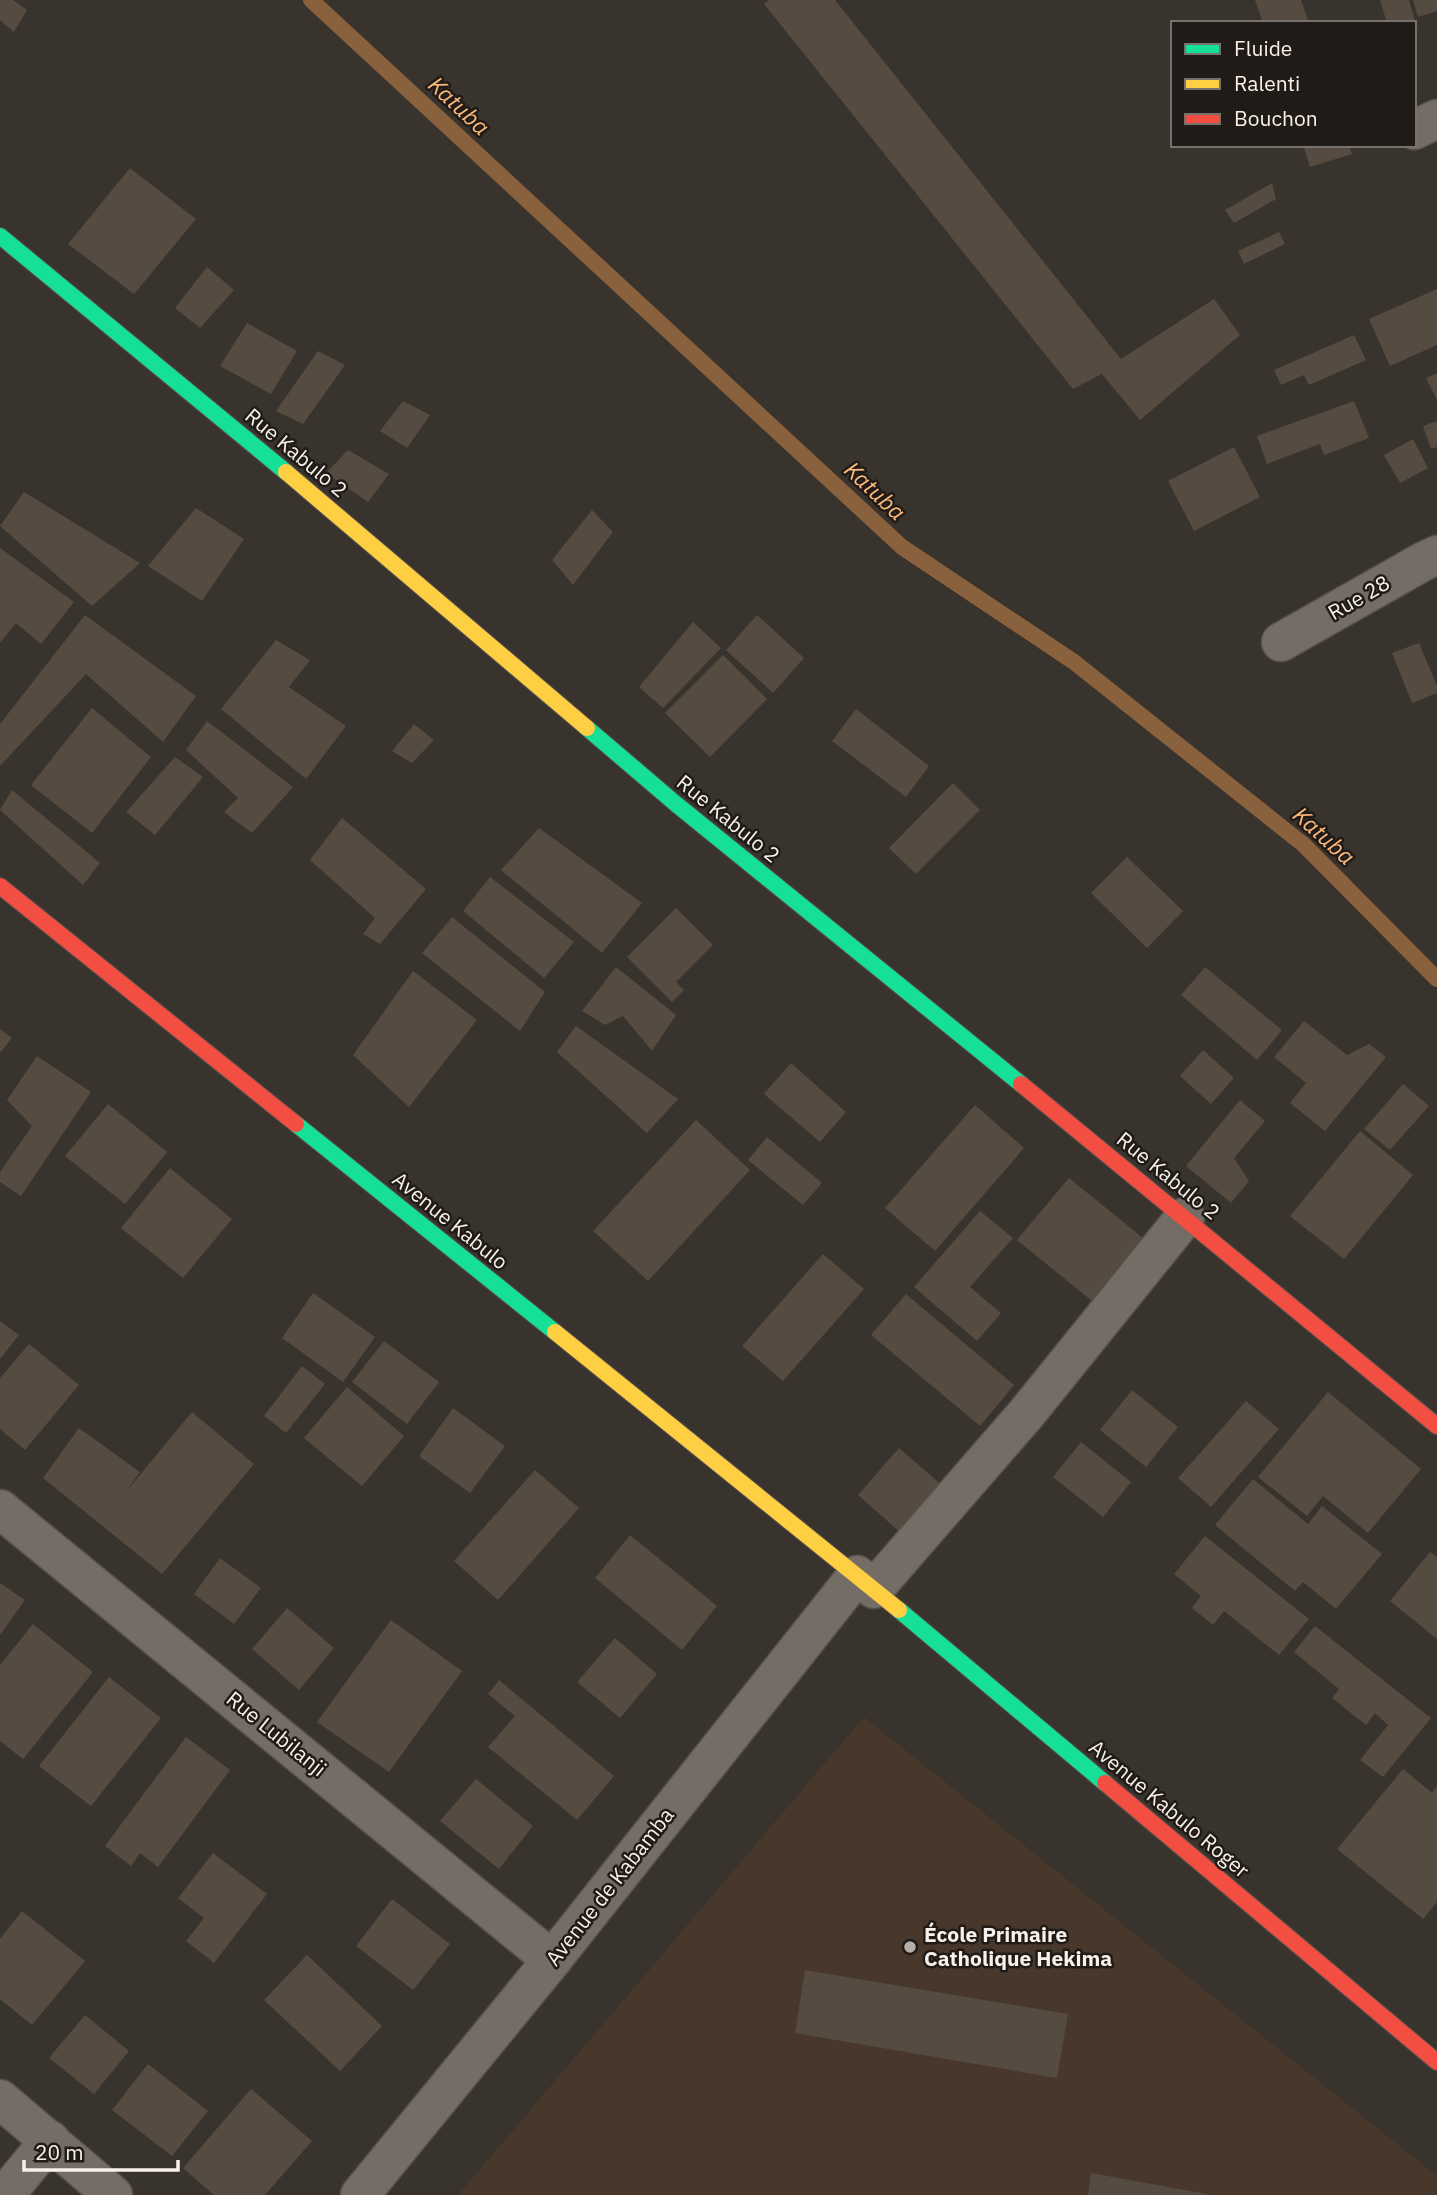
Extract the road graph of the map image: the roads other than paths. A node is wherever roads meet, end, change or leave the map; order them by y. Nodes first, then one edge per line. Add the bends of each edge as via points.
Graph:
1 (1437, 119) edge
2 (1416, 130) edge
3 (0, 236) edge
4 (1437, 555) edge
5 (1281, 642) dead end
6 (0, 886) edge
7 (1185, 1217) junction
8 (1437, 1426) edge
9 (0, 1509) edge
10 (865, 1582) junction
11 (552, 1960) junction
12 (1437, 2062) edge
13 (0, 2099) edge
14 (50, 2140) junction
15 (5, 2195) edge
16 (113, 2195) edge
17 (360, 2195) edge

1 - 2 street
3 - 7 street, Rue Kabulo 2 via 258,448 676,804
4 - 5 street, Rue 28
6 - 10 street, Avenue Kabulo
7 - 8 street, Rue Kabulo 2
7 - 10 street, Avenue de Kabamba via 1026,1414
9 - 11 street, Rue Lubilanji
10 - 11 street, Avenue de Kabamba
10 - 12 street, Avenue Kabulo Roger
11 - 17 street, Avenue de Kabamba
13 - 14 street
14 - 15 street
14 - 16 street

